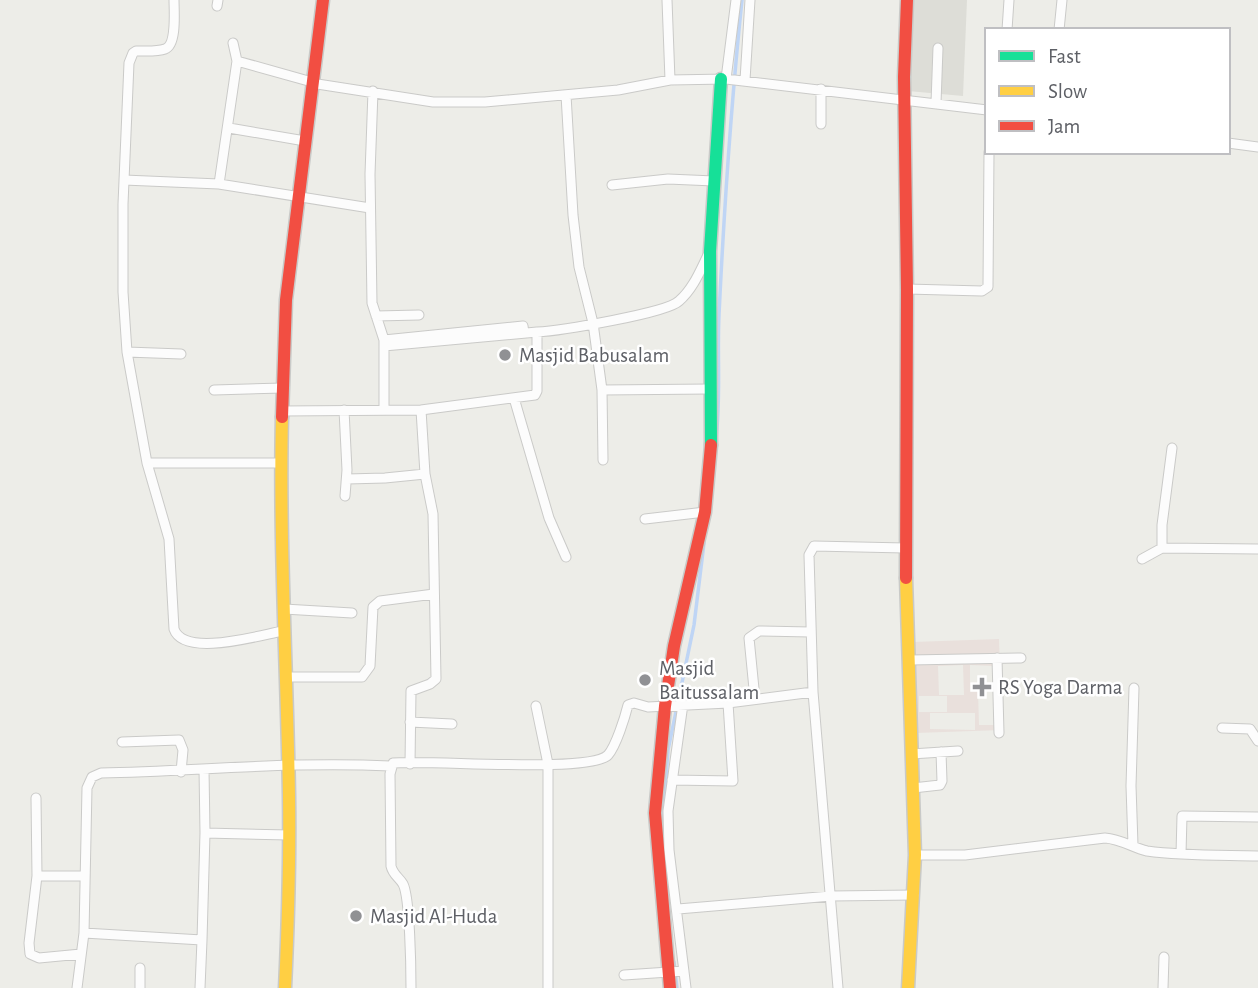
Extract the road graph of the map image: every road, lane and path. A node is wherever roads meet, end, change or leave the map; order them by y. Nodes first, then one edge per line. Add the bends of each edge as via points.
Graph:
1 (174, 0) edge
2 (323, 0) edge
3 (667, 0) edge
4 (736, 0) edge
5 (750, 0) edge
6 (907, 0) edge
7 (1009, 0) edge
8 (1062, 0) edge
9 (1007, 28) edge
10 (1059, 28) edge
11 (233, 43) dead end
12 (938, 48) dead end
13 (237, 61) junction
14 (670, 80) junction
15 (732, 80) junction
16 (312, 82) junction
17 (821, 89) junction
18 (373, 91) junction
19 (566, 95) junction
20 (904, 100) junction
21 (936, 103) junction
22 (985, 110) edge
23 (821, 124) dead end
24 (229, 128) junction
25 (305, 141) junction
26 (1230, 143) edge
27 (1258, 147) edge
28 (989, 154) edge
29 (124, 180) junction
30 (714, 181) junction
31 (219, 184) junction
32 (612, 185) dead end
33 (297, 198) junction
34 (370, 208) junction
35 (710, 251) junction
36 (907, 289) junction
37 (419, 315) dead end
38 (376, 316) junction
39 (593, 323) junction
40 (537, 332) junction
41 (384, 343) junction
42 (127, 352) junction
43 (181, 354) dead end
44 (284, 388) junction
45 (710, 389) junction
46 (214, 390) dead end
47 (602, 390) junction
48 (514, 398) junction
49 (344, 410) junction
50 (384, 410) junction
51 (421, 410) junction
52 (282, 411) junction
53 (1172, 448) dead end
54 (603, 460) dead end
55 (147, 463) junction
56 (281, 463) junction
57 (425, 474) junction
58 (347, 479) junction
59 (345, 496) dead end
60 (705, 512) junction
61 (645, 519) dead end
62 (905, 548) junction
63 (1162, 548) junction
64 (1258, 549) edge
65 (566, 557) dead end
66 (1142, 559) dead end
67 (434, 594) junction
68 (284, 609) junction
69 (352, 613) dead end
70 (283, 631) junction
71 (810, 632) junction
72 (997, 658) junction
73 (1021, 658) dead end
74 (910, 660) junction
75 (285, 677) junction
76 (1134, 688) dead end
77 (813, 692) junction
78 (755, 699) junction
79 (728, 703) junction
80 (674, 705) junction
81 (536, 706) dead end
82 (410, 722) junction
83 (452, 723) dead end
84 (1222, 728) dead end
85 (999, 733) dead end
86 (1258, 741) edge
87 (122, 742) dead end
88 (958, 751) dead end
89 (941, 752) junction
90 (911, 754) junction
91 (288, 764) junction
92 (410, 764) junction
93 (548, 764) junction
94 (390, 766) junction
95 (204, 769) junction
96 (181, 772) junction
97 (672, 780) junction
98 (913, 788) junction
99 (36, 798) dead end
100 (1258, 817) edge
101 (205, 833) junction
102 (289, 835) junction
103 (1133, 845) junction
104 (1181, 854) junction
105 (915, 855) junction
106 (1258, 856) edge
107 (37, 876) junction
108 (85, 876) junction
109 (914, 895) junction
110 (831, 896) junction
111 (678, 909) junction
112 (84, 933) junction
113 (202, 940) junction
114 (81, 954) junction
115 (1164, 957) dead end
116 (139, 968) dead end
117 (676, 972) junction
118 (624, 975) dead end
119 (77, 988) edge
120 (140, 988) edge
121 (200, 988) edge
122 (285, 988) edge
123 (411, 988) edge
124 (548, 988) edge
125 (670, 988) edge
126 (686, 988) edge
127 (838, 988) edge
128 (908, 988) edge
129 (1163, 988) edge

1 - 29 street via 170,45 164,50 136,51 131,57
2 - 16 street
3 - 14 street
4 - 15 street
5 - 15 street
6 - 20 street
7 - 9 street
8 - 10 street
11 - 13 street
12 - 21 street
13 - 16 street
13 - 24 street
14 - 15 street
14 - 19 street
15 - 17 street
15 - 30 street
16 - 18 street
16 - 25 street
17 - 20 street
17 - 23 street
18 - 19 street via 433,102
18 - 34 street
19 - 39 street via 579,267
20 - 21 street
20 - 36 street
21 - 22 street
24 - 25 street
24 - 31 street
25 - 33 street
26 - 27 street
28 - 36 street via 988,287 982,291
29 - 31 street
29 - 42 street
30 - 32 street via 668,179
30 - 35 street
31 - 33 street
33 - 34 street
33 - 44 street via 286,300
34 - 38 street
35 - 39 street via 688,292 673,306
35 - 45 street
36 - 62 street
37 - 38 street
38 - 41 street
39 - 40 street
39 - 47 street
40 - 41 street via 524,333 523,326
40 - 48 street via 536,393
41 - 50 street
42 - 43 street
42 - 55 street
44 - 46 street
44 - 52 street
45 - 47 street
45 - 60 street via 711,461
47 - 54 street
48 - 51 street
48 - 65 street
49 - 50 street
49 - 52 street
49 - 58 street
50 - 51 street
51 - 57 street
52 - 56 street
53 - 63 street
55 - 56 street
55 - 70 street via 169,539 176,635 205,645
56 - 68 street
57 - 58 street
57 - 67 street via 433,514
58 - 59 street
60 - 61 street
60 - 80 street via 674,646
62 - 71 street via 814,546
62 - 74 street
63 - 64 street
63 - 66 street
67 - 75 street via 376,603 370,666 362,677
67 - 82 street via 436,678 411,691
68 - 69 street
68 - 70 street
70 - 75 street
71 - 77 street
71 - 78 street via 759,631 749,638
72 - 73 street
72 - 74 street
72 - 85 street
74 - 90 street
75 - 91 street
76 - 103 street
77 - 78 street
77 - 110 street
78 - 79 street
79 - 80 street
79 - 97 street via 733,781
80 - 93 street via 628,705 611,750 601,759
80 - 97 street
80 - 117 street via 654,814
81 - 93 street
82 - 83 street
82 - 92 street
84 - 86 street via 1250,729
87 - 96 street via 179,740
88 - 89 street
89 - 90 street
89 - 98 street via 940,785
90 - 98 street
91 - 94 street
91 - 95 street
91 - 102 street
92 - 93 street
92 - 94 street
93 - 124 street
94 - 123 street via 391,866 404,886
95 - 96 street
95 - 101 street
96 - 108 street via 92,777 87,788
97 - 111 street via 669,850
98 - 105 street
99 - 107 street
100 - 104 street via 1182,816
101 - 102 street
101 - 113 street
102 - 122 street
103 - 104 street
103 - 105 street via 1093,839 965,855
104 - 106 street
105 - 109 street
107 - 108 street
107 - 114 street via 30,954 39,958
108 - 112 street
109 - 110 street
109 - 128 street
110 - 111 street
110 - 127 street
111 - 117 street
112 - 113 street
112 - 114 street
113 - 121 street
114 - 119 street
115 - 129 street
116 - 120 street
117 - 118 street
117 - 125 street
117 - 126 street

